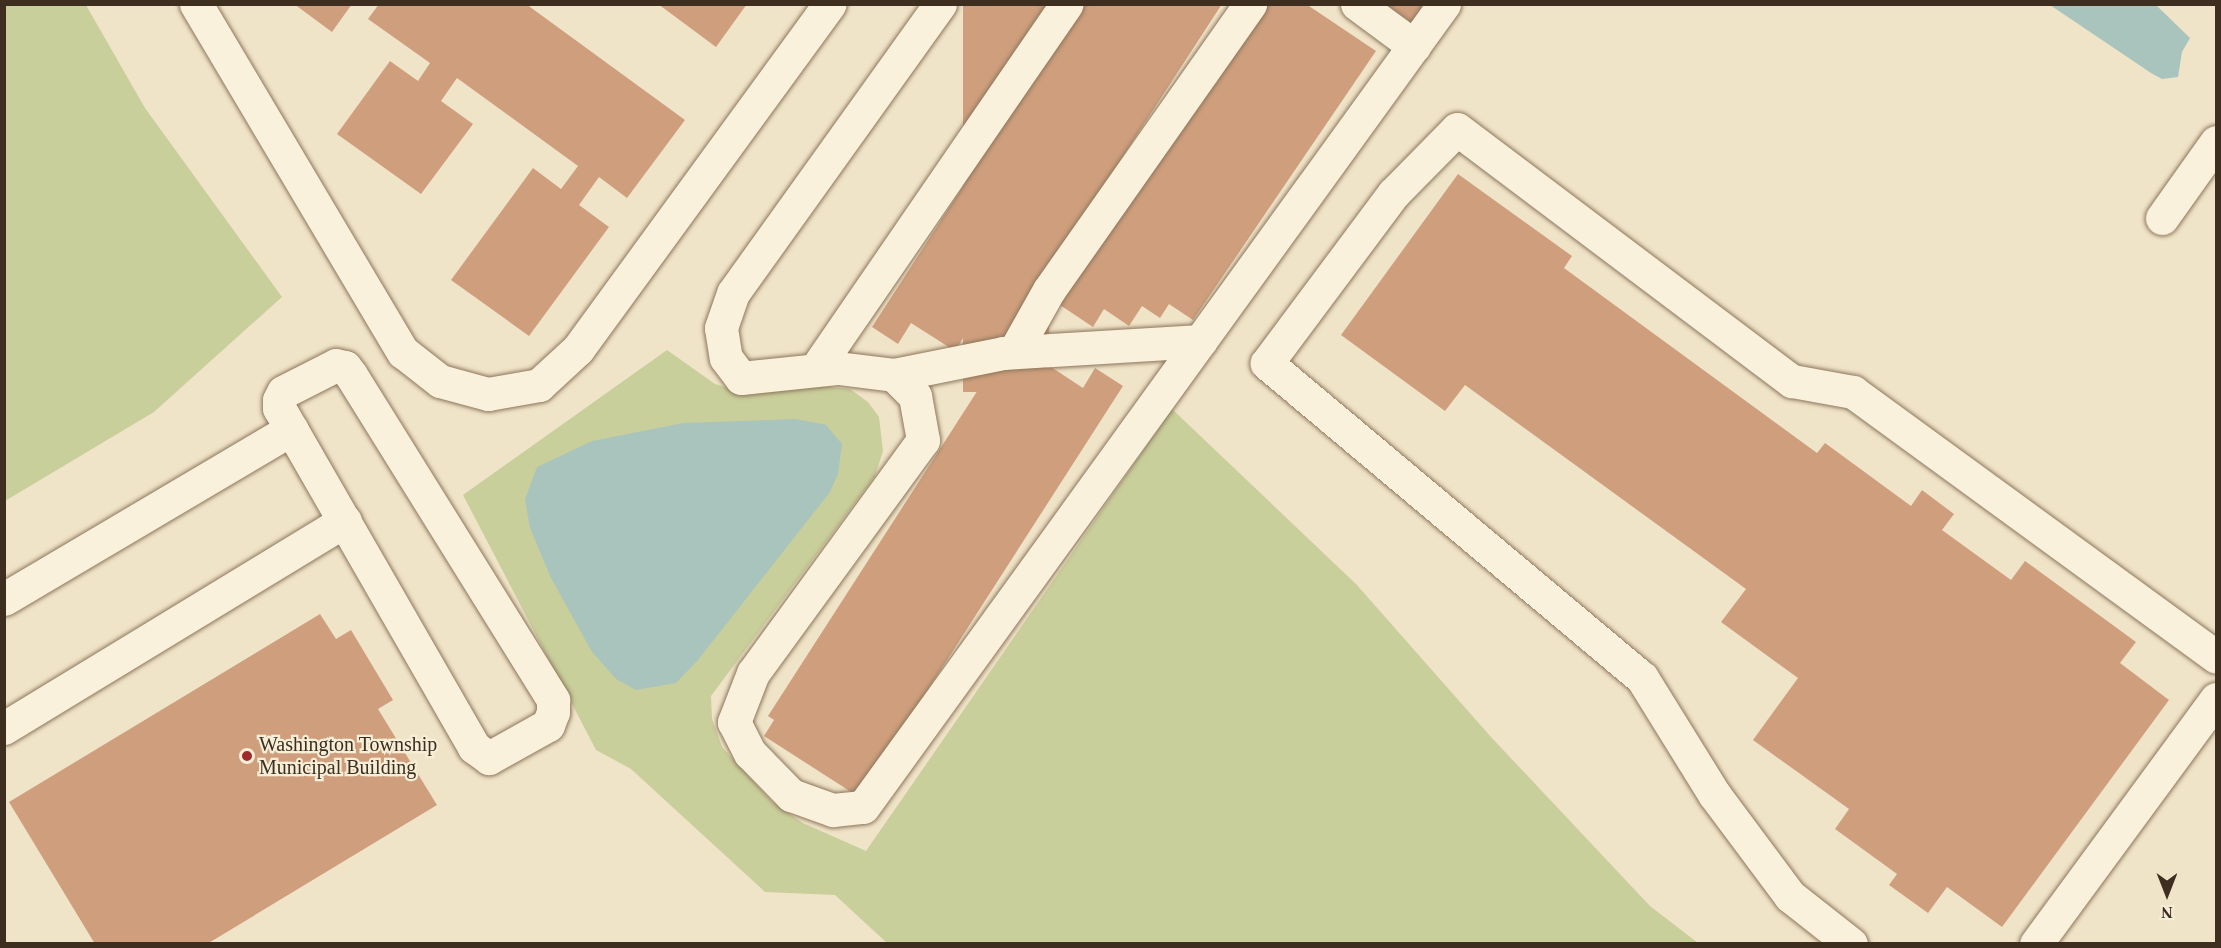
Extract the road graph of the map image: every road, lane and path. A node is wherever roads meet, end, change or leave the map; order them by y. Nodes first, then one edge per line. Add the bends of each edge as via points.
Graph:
1 (196, 4) edge
2 (830, 4) edge
3 (940, 4) edge
4 (1066, 4) edge
5 (1250, 4) edge
6 (1357, 4) edge
7 (1444, 4) edge
8 (1414, 46) junction
9 (2217, 142) edge
10 (2162, 218) dead end
11 (1201, 341) junction
12 (1014, 352) junction
13 (815, 370) junction
14 (894, 375) junction
15 (291, 429) junction
16 (345, 521) junction
17 (4, 599) edge
18 (2217, 657) edge
19 (2217, 699) edge
20 (4, 728) edge
21 (1851, 944) edge
22 (2036, 944) edge

1 - 2 lane via 403,352 440,381 488,394 539,385 578,348
3 - 13 lane via 733,293 721,328 726,358 741,378
4 - 13 lane
5 - 12 lane via 1049,290
6 - 8 lane
7 - 8 lane
8 - 11 lane
9 - 10 lane
11 - 12 lane
11 - 14 lane via 863,807 833,810 791,795 750,753 734,722 753,673 923,440 915,396
12 - 14 lane
13 - 14 lane via 838,368
15 - 16 lane
15 - 16 lane via 279,408 283,392 323,370 336,365 345,367 554,700 548,725 489,758 474,747
15 - 17 lane
16 - 20 lane
18 - 21 lane via 1853,392 1792,381 1457,129 1393,194 1267,363 1642,678 1714,794 1790,896
19 - 22 lane

